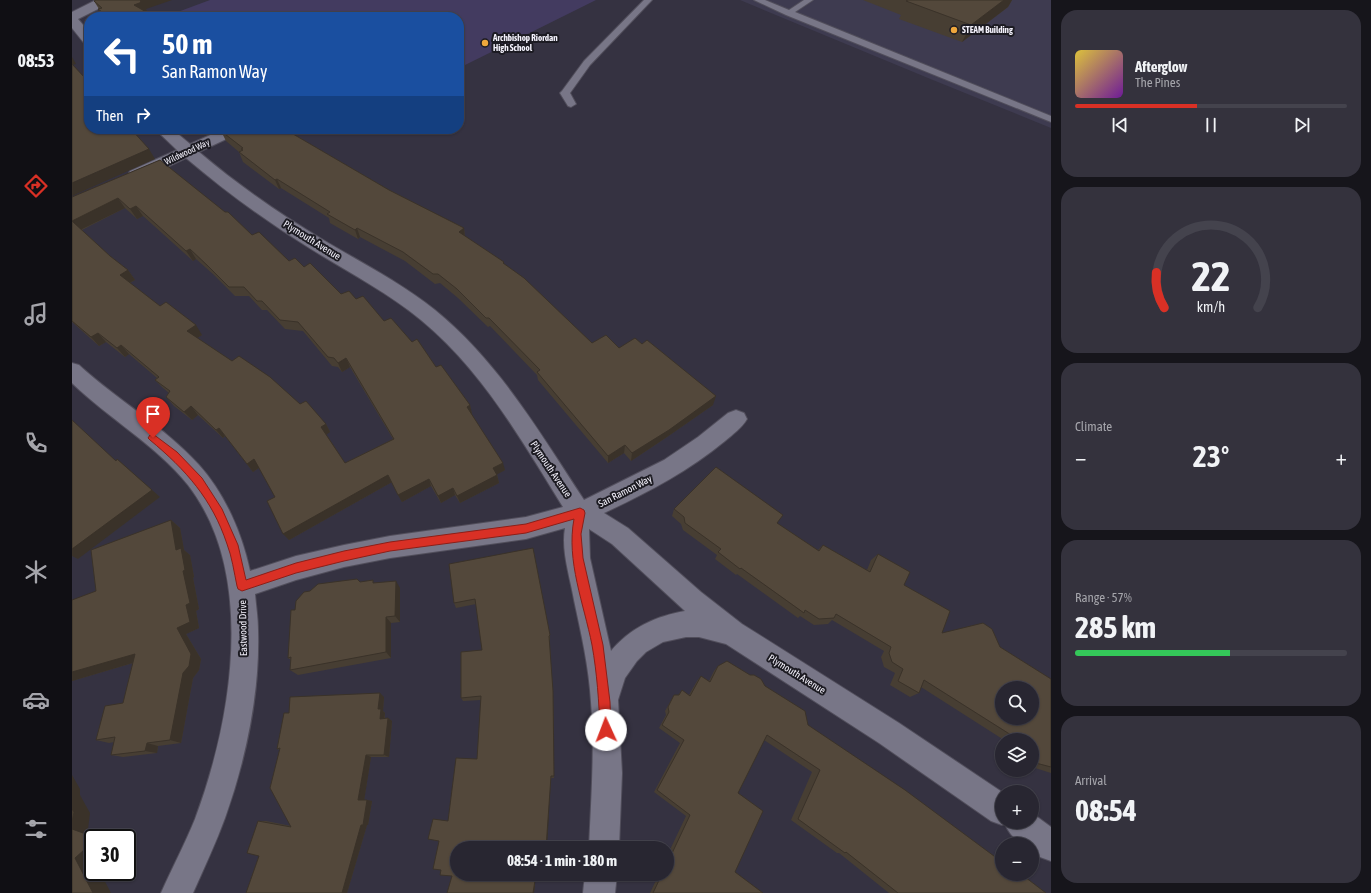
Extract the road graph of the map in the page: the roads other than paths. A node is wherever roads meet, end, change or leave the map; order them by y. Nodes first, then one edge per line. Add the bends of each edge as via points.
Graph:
1 (106, 0) edge
2 (648, 0) edge
3 (758, 0) edge
4 (791, 0) edge
5 (805, 2) edge
6 (789, 13) junction
7 (72, 18) edge
8 (84, 34) edge
9 (571, 104) dead end
10 (1051, 119) edge
11 (169, 134) edge
12 (225, 134) edge
13 (188, 151) junction
14 (123, 182) edge
15 (72, 371) edge
16 (736, 419) dead end
17 (580, 513) junction
18 (242, 586) junction
19 (733, 633) junction
20 (605, 702) junction
21 (995, 805) edge
22 (1028, 829) edge
23 (604, 841) edge
24 (1051, 846) edge
25 (600, 881) edge
26 (177, 893) edge
27 (599, 893) edge

1 - 7 street
2 - 9 lane via 587,63 565,93
3 - 6 lane
4 - 5 lane
5 - 6 lane
6 - 10 lane
7 - 8 street
11 - 13 street, Plymouth Avenue
12 - 13 street, Wildwood Way
13 - 14 street, Wildwood Way
13 - 17 street, Plymouth Avenue via 260,208 381,282 428,315 453,338 503,396
15 - 18 street, Eastwood Drive via 174,455 199,481 219,512 230,538
16 - 17 street, San Ramon Way via 672,467
17 - 18 street, San Ramon Way via 526,528 344,556 296,568
17 - 19 street, Plymouth Avenue via 620,536 681,591
17 - 20 street via 576,534 578,558 597,645
18 - 26 street, Eastwood Drive via 245,636 242,691 229,755 208,824
19 - 20 street via 699,624 671,626 648,635 627,651 614,673
19 - 21 street, Plymouth Avenue via 889,733
20 - 23 street via 607,773
22 - 24 street
25 - 27 street

